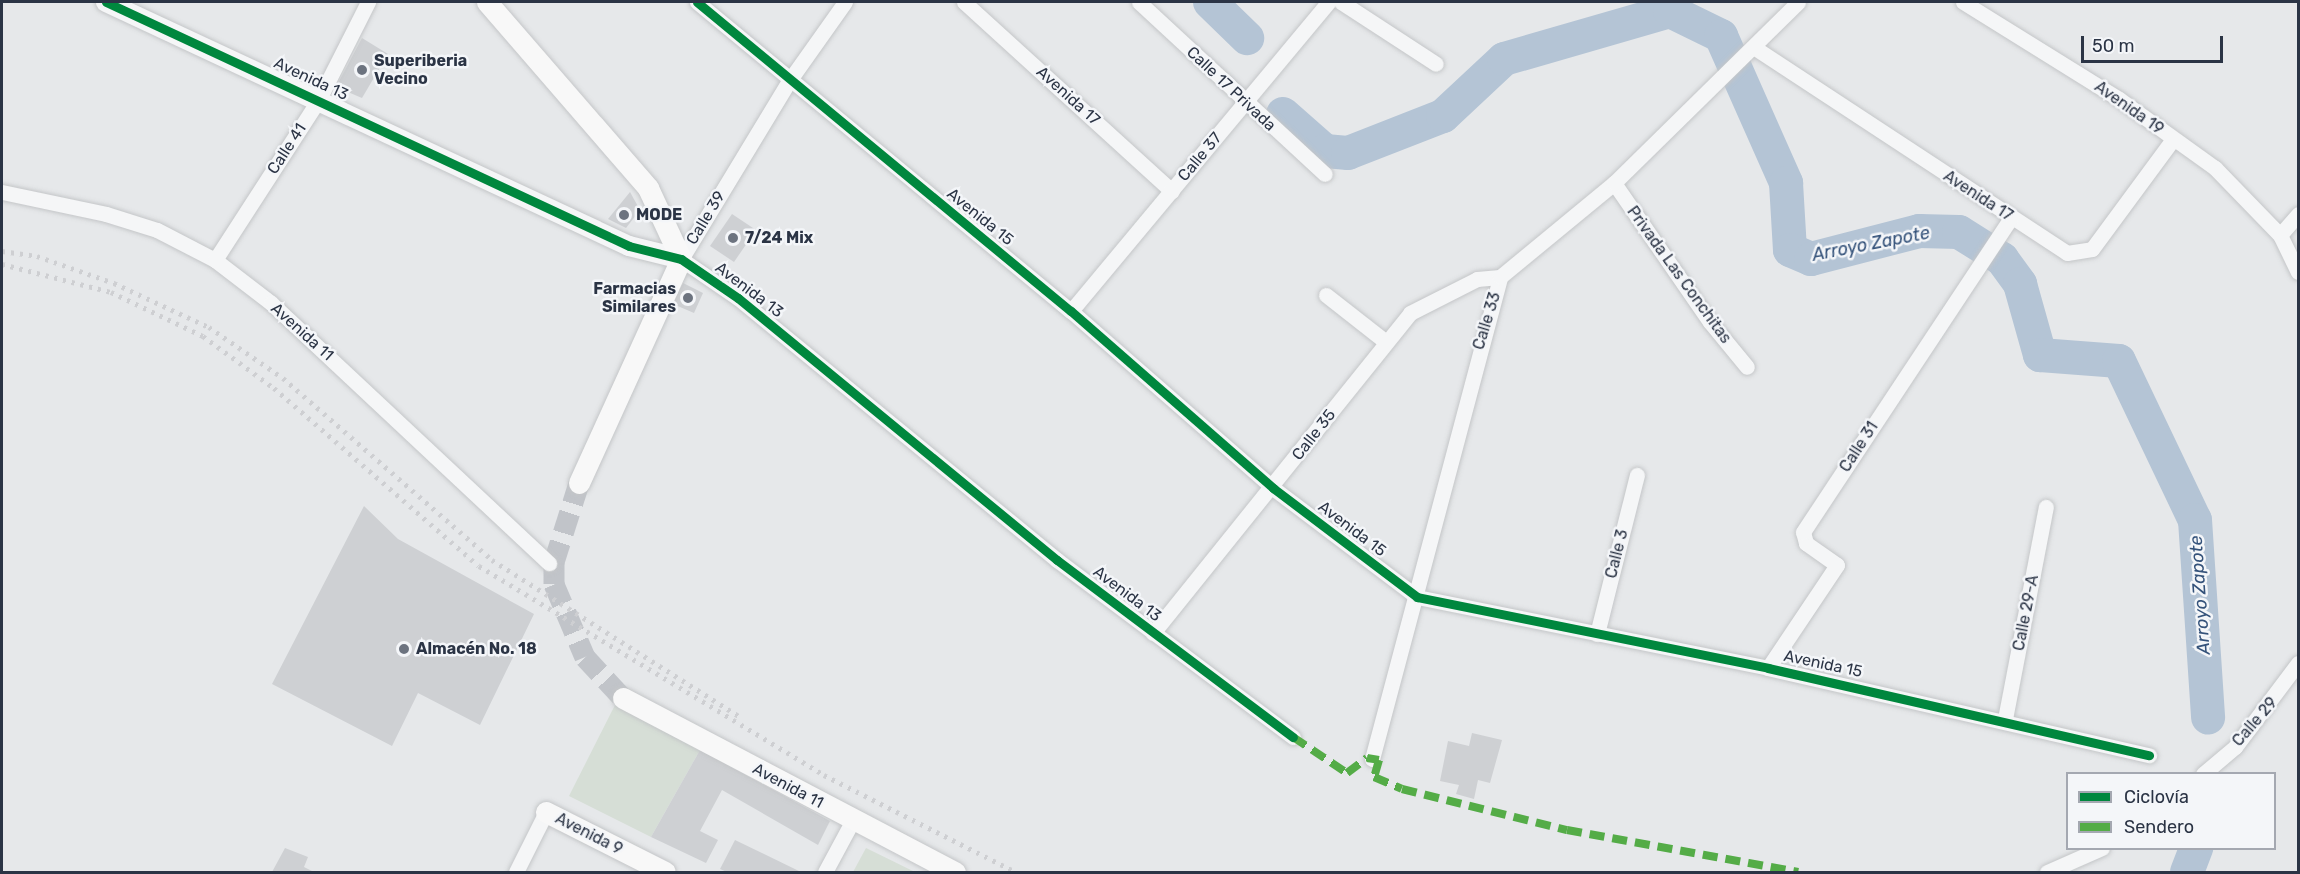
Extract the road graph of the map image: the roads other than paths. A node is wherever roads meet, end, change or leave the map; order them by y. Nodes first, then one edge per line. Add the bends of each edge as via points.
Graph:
1 (106, 2) edge
2 (368, 2) edge
3 (487, 2) edge
4 (697, 2) edge
5 (845, 2) edge
6 (964, 2) edge
7 (1139, 2) edge
8 (1328, 2) edge
9 (1341, 2) edge
10 (1798, 2) edge
11 (1963, 2) edge
12 (1755, 48) junction
13 (1436, 64) dead end
14 (789, 81) junction
15 (319, 99) junction
16 (1244, 104) junction
17 (2173, 139) junction
18 (1325, 174) dead end
19 (1614, 183) junction
20 (1172, 191) junction
21 (2, 192) edge
22 (2298, 214) edge
23 (2011, 218) junction
24 (2280, 235) junction
25 (681, 259) junction
26 (215, 260) junction
27 (2298, 272) edge
28 (1500, 277) junction
29 (1326, 295) dead end
30 (1071, 311) junction
31 (1386, 342) junction
32 (1747, 367) dead end
33 (1637, 475) dead end
34 (579, 483) tunnel mouth
35 (1273, 488) junction
36 (2046, 507) dead end
37 (549, 562) dead end
38 (1417, 597) junction
39 (1153, 633) junction
40 (1597, 634) junction
41 (2298, 663) edge
42 (1768, 668) junction
43 (623, 698) tunnel mouth
44 (2005, 719) junction
45 (1293, 737) dead end
46 (2149, 755) dead end
47 (1372, 759) dead end
48 (2205, 772) edge
49 (546, 812) joint
50 (853, 820) junction
51 (2100, 850) edge
52 (516, 873) edge
53 (665, 873) edge
54 (825, 873) edge
55 (955, 873) edge
56 (2047, 873) edge

1 - 15 street, Avenida 13
2 - 15 street, Calle 41
3 - 25 main road via 648,188
4 - 14 street, Avenida 15
5 - 14 street, Calle 39
6 - 20 street, Avenida 17
7 - 16 street, Calle 17 Privada
8 - 16 street, Calle 37
9 - 13 street
10 - 12 street, Calle 33
11 - 17 street, Avenida 19
12 - 19 street, Calle 33
12 - 23 street, Avenida 17
14 - 25 street, Calle 39
14 - 30 street, Avenida 15
15 - 25 street, Avenida 13 via 629,246
15 - 26 street, Calle 41
16 - 18 street, Calle 17 Privada
16 - 20 street, Calle 37
17 - 23 street, Avenida 17 via 2092,249 2067,253
17 - 24 street, Avenida 19 via 2215,168
19 - 28 street, Calle 33
19 - 32 street, Privada Las Conchitas
20 - 30 street, Calle 37
21 - 26 street, Avenida 11 via 106,214 157,230
22 - 24 street
23 - 42 street, Calle 31 via 1803,532 1806,543 1837,565
24 - 27 street
25 - 34 main road, Calle 39
25 - 39 street, Avenida 13
26 - 37 street, Avenida 11 via 271,303
28 - 31 street, Calle 35 via 1477,279 1426,301
28 - 38 street, Calle 33
29 - 31 street
30 - 35 street, Avenida 15
31 - 35 street, Calle 35
33 - 40 street, Calle 3
35 - 38 street, Avenida 15
35 - 39 street, Calle 35
36 - 44 street, Calle 29-A
38 - 40 street, Avenida 15
38 - 47 street, Calle 33
39 - 45 street, Avenida 13
40 - 42 street, Avenida 15
41 - 48 street, Calle 29 via 2242,738
42 - 44 street, Avenida 15
43 - 50 main road, Avenida 11
44 - 46 street, Avenida 15
49 - 52 street
49 - 53 main road, Avenida 9
50 - 54 street
50 - 55 main road, Avenida 11
51 - 56 street

